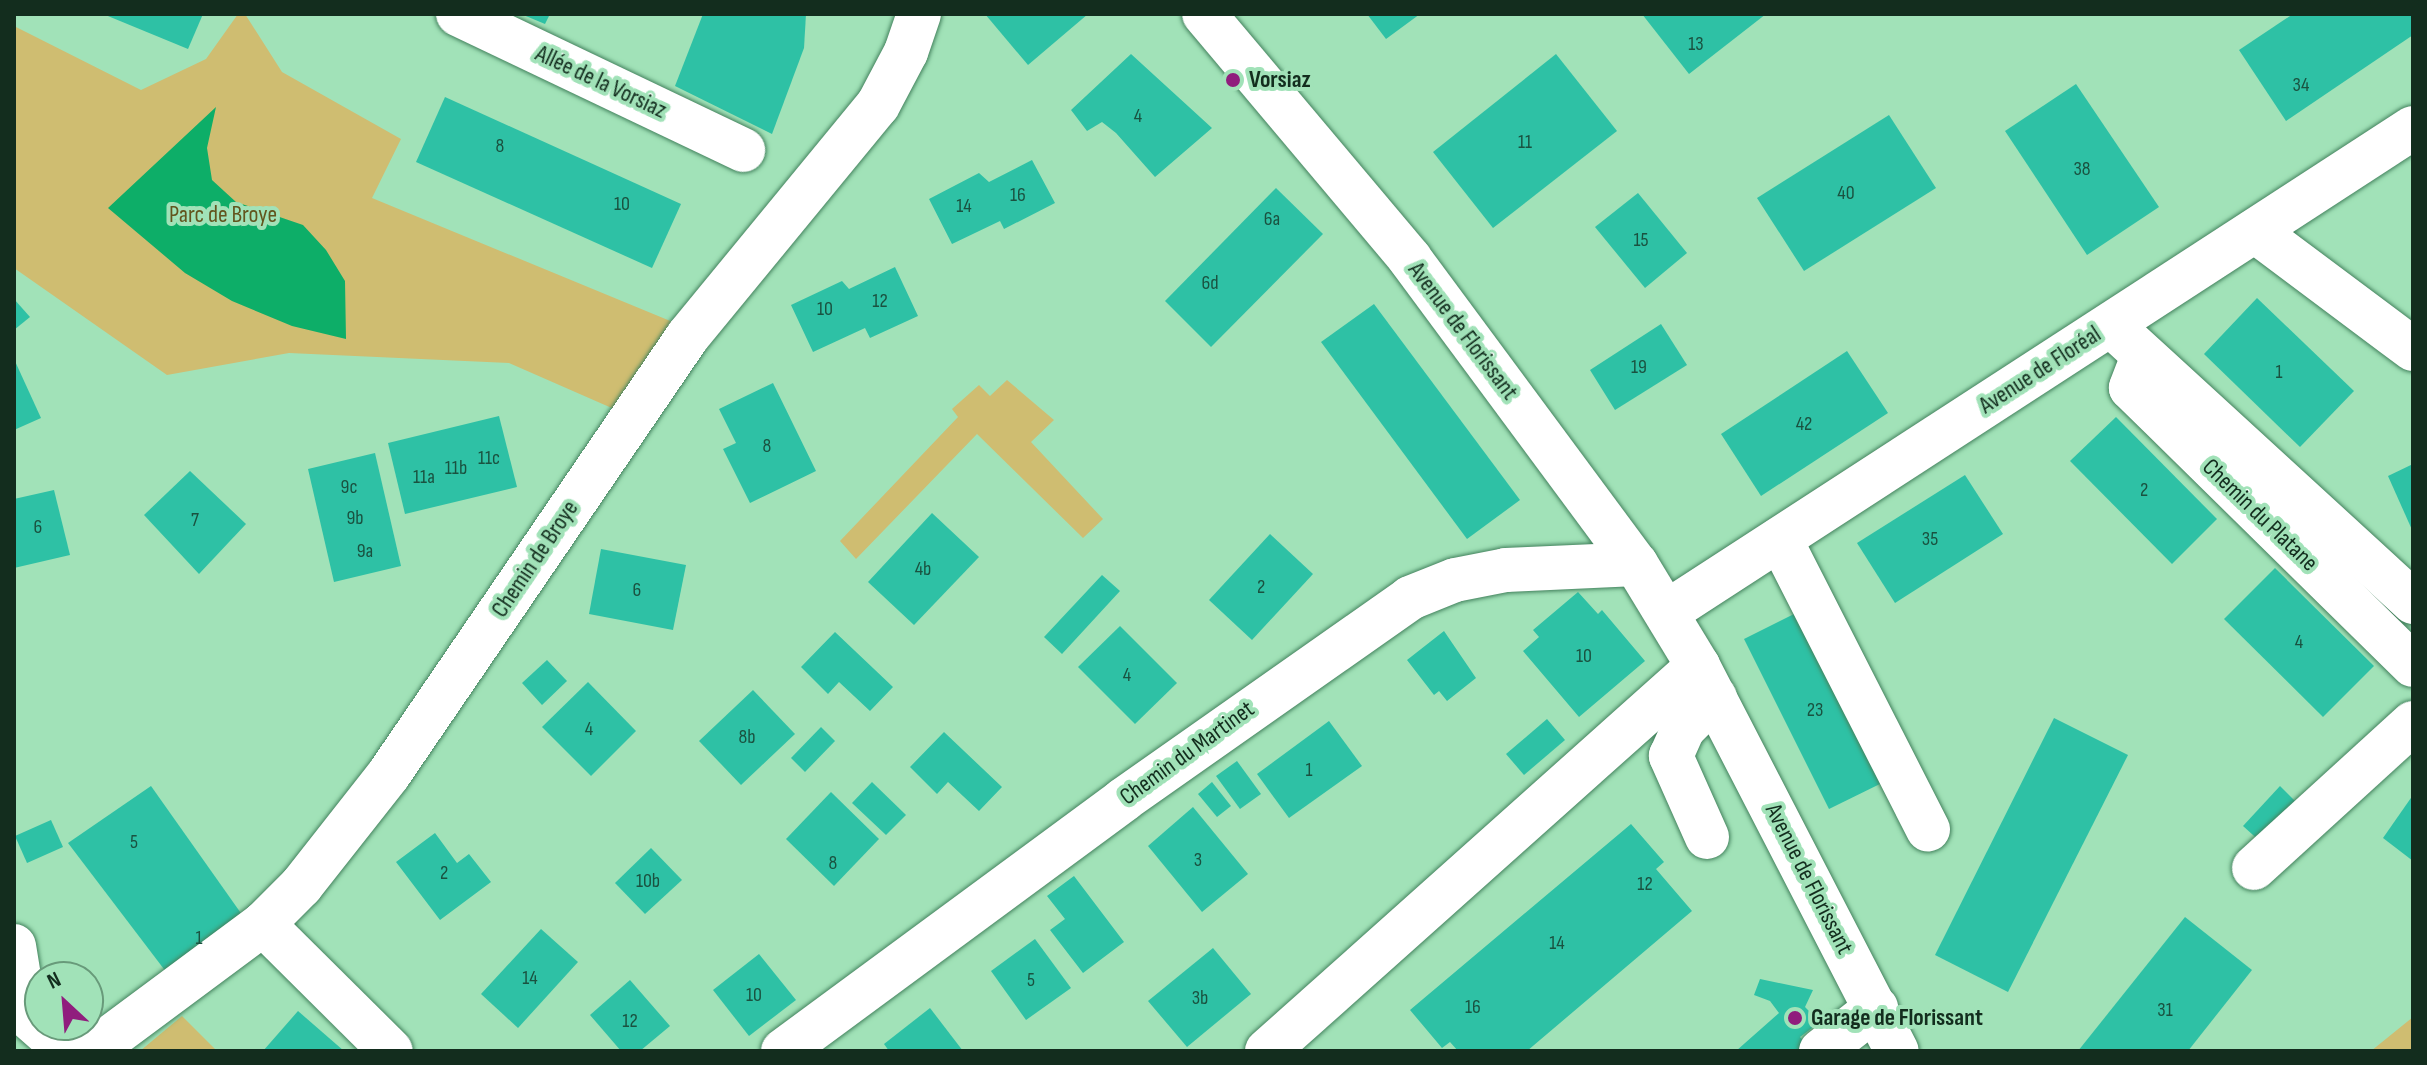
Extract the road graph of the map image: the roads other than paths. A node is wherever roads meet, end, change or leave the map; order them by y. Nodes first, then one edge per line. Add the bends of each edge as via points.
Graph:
1 (458, 14) edge
2 (919, 14) edge
3 (1204, 14) edge
4 (2413, 128) edge
5 (743, 150) dead end
6 (2255, 231) junction
7 (2111, 324) junction
8 (2413, 349) edge
9 (2143, 356) junction
10 (1780, 539) junction
11 (1636, 564) junction
12 (2413, 602) edge
13 (1667, 612) junction
14 (2413, 665) edge
15 (1706, 681) junction
16 (2413, 723) edge
17 (1928, 829) dead end
18 (1707, 837) dead end
19 (2254, 868) dead end
20 (263, 924) junction
21 (14, 946) edge
22 (1876, 1008) junction
23 (20, 1012) edge
24 (1320, 1031) edge
25 (67, 1051) edge
26 (92, 1051) edge
27 (391, 1051) edge
28 (783, 1051) edge
29 (1267, 1051) edge
30 (1821, 1051) edge
31 (1897, 1051) edge

1 - 5 street, Allée de la Vorsiaz
2 - 20 street, Chemin de Broye via 878,105 688,336 389,774 301,886
3 - 11 street, Avenue de Florissant via 1410,259
4 - 6 street, Avenue de Floréal
6 - 7 street, Avenue de Floréal
6 - 8 street
7 - 9 street, Chemin du Platane
7 - 10 street, Avenue de Floréal
9 - 12 street, Chemin du Platane
9 - 14 street, Chemin du Platane via 2131,388
10 - 13 street, Avenue de Floréal
10 - 17 street
11 - 13 street, Avenue de Florissant
11 - 28 street, Chemin du Martinet via 1506,570 1455,580 1410,598 1123,800
13 - 15 street, Avenue de Florissant
15 - 18 street via 1671,756
15 - 22 street, Avenue de Florissant
15 - 24 street
16 - 19 street
20 - 26 street, Chemin de Broye
20 - 27 street
21 - 23 street
22 - 30 street
22 - 31 street, Avenue de Florissant
23 - 25 street
24 - 29 street

